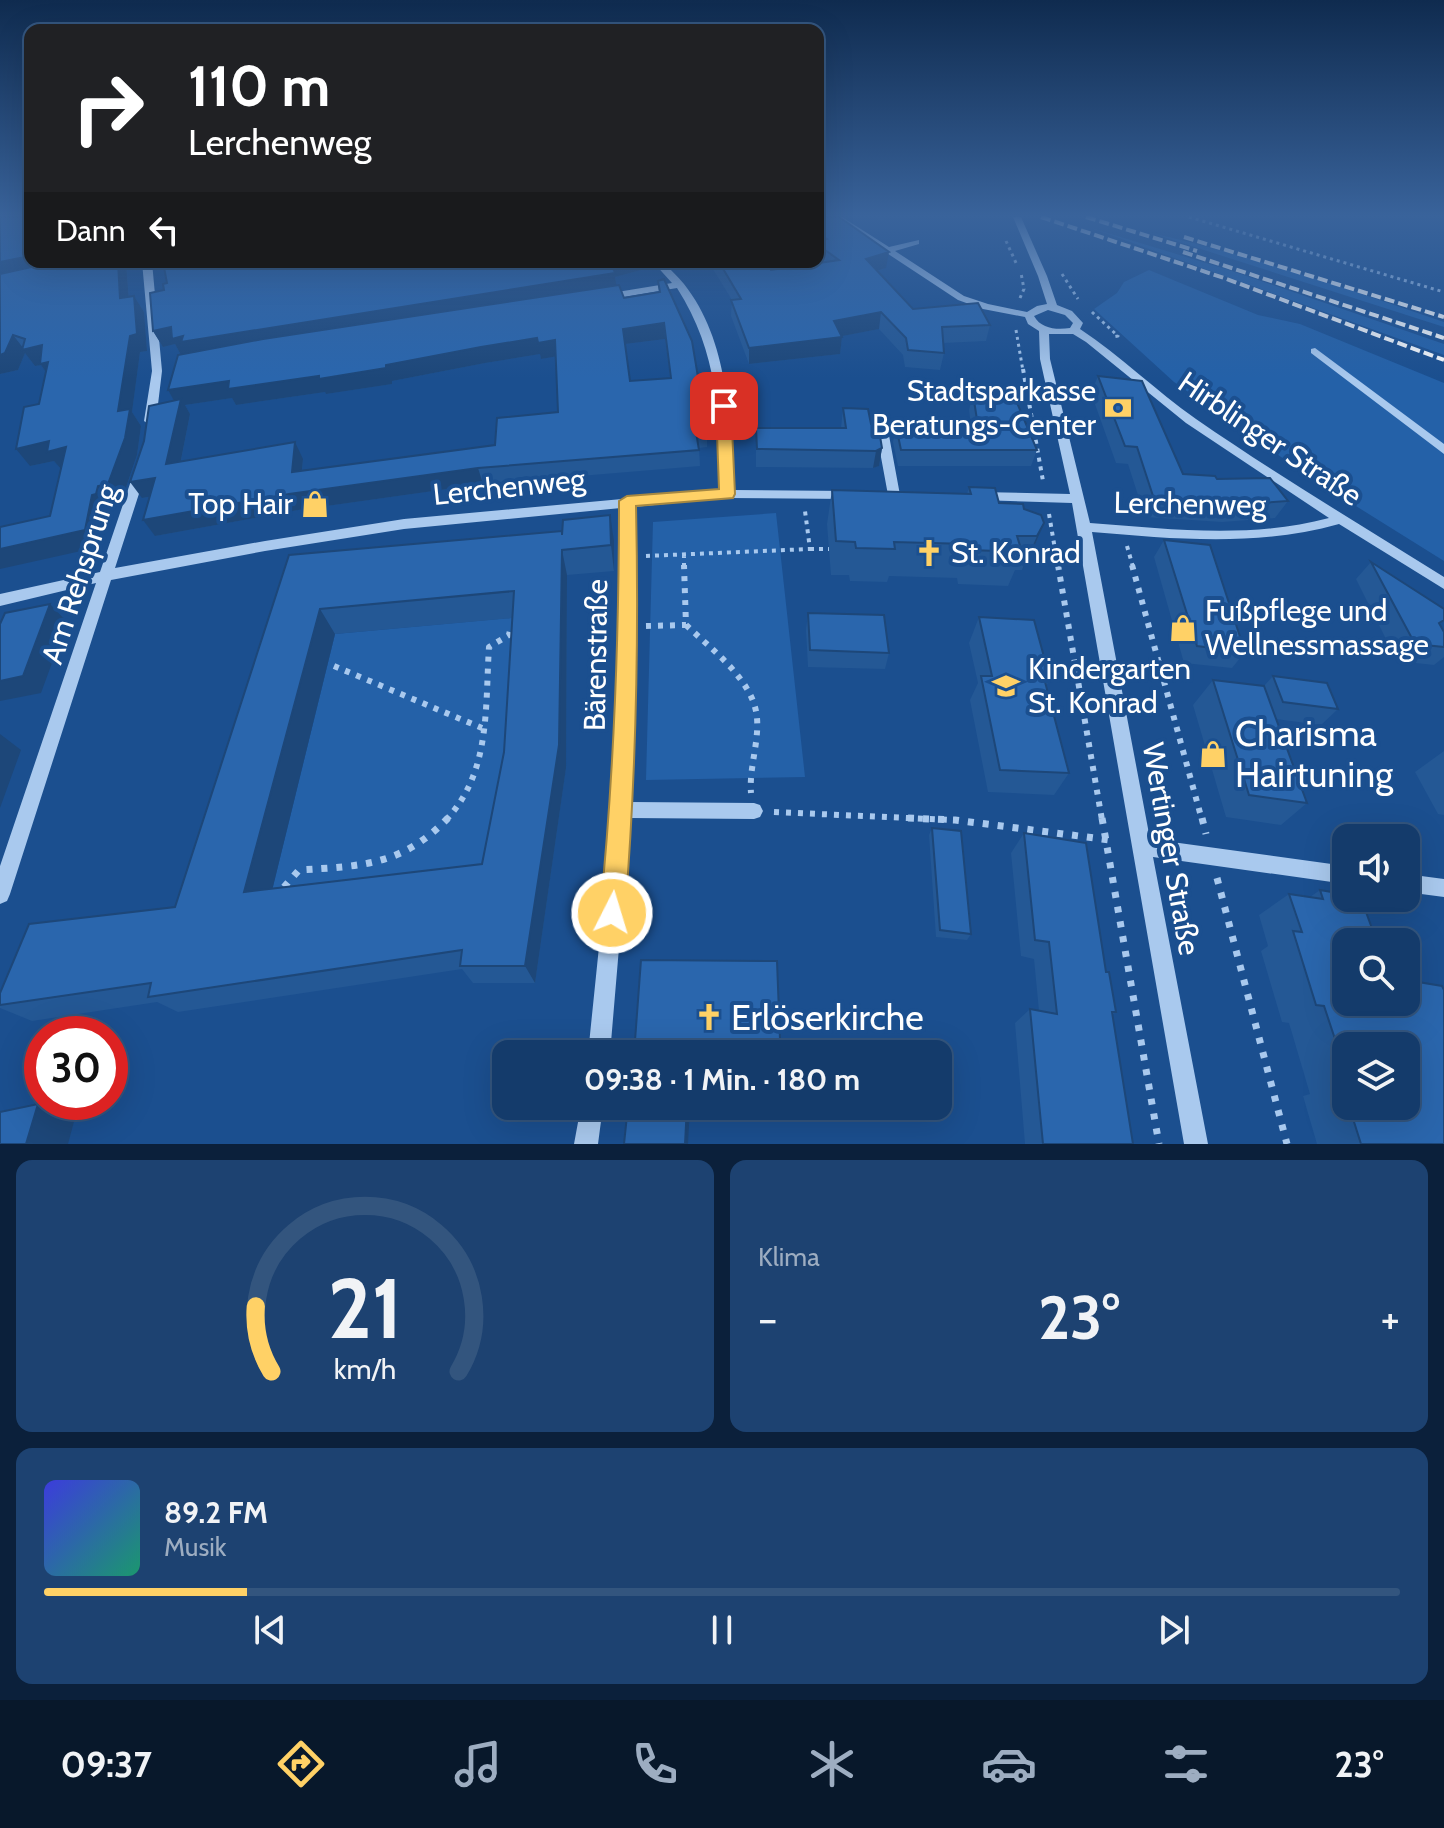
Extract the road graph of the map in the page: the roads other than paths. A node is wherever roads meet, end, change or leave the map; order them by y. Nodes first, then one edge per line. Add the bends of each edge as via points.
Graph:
1 (148, 270) edge
2 (666, 270) edge
3 (920, 270) edge
4 (1039, 270) edge
5 (680, 285) junction
6 (586, 300) edge
7 (1053, 308) junction
8 (1029, 315) junction
9 (1044, 330) junction
10 (1074, 330) junction
11 (1315, 351) dead end
12 (882, 430) edge
13 (1444, 450) edge
14 (727, 494) junction
15 (864, 495) edge
16 (879, 495) edge
17 (894, 495) junction
18 (910, 495) edge
19 (958, 495) edge
20 (1078, 499) junction
21 (627, 501) junction
22 (1341, 519) junction
23 (1084, 527) junction
24 (108, 575) junction
25 (1444, 584) edge
26 (0, 600) edge
27 (622, 810) junction
28 (754, 811) road end
29 (1142, 847) junction
30 (1332, 873) edge
31 (1420, 885) edge
32 (1444, 888) edge
33 (0, 894) edge
34 (600, 1040) edge
35 (590, 1120) edge
36 (586, 1144) edge
37 (1196, 1144) edge

1 - 24 street, Am Rehsprung via 164,370 147,449
2 - 5 street
3 - 8 street via 961,298
4 - 7 street, Hirblinger Straße
5 - 6 street
5 - 14 street via 700,313 721,385
7 - 8 street
7 - 10 street, Hirblinger Straße via 1077,319
8 - 9 street
9 - 10 street
9 - 20 street, Wertinger Straße via 1045,359
10 - 22 street, Hirblinger Straße via 1187,418
11 - 13 street
12 - 17 street
14 - 15 street, Lerchenweg
14 - 21 street, Lerchenweg
16 - 17 street
17 - 18 street
19 - 20 street, Lerchenweg
20 - 23 street, Wertinger Straße
21 - 24 street, Lerchenweg via 404,524
21 - 27 street, Bärenstraße via 629,626
22 - 23 street, Lerchenweg via 1255,535
22 - 25 street, Hirblinger Straße
23 - 29 street, Wertinger Straße
24 - 26 street, Lerchenweg
24 - 33 street, Am Rehsprung
27 - 28 street
27 - 34 street, Bärenstraße
29 - 30 street
29 - 37 street, Wertinger Straße
31 - 32 street
35 - 36 street

